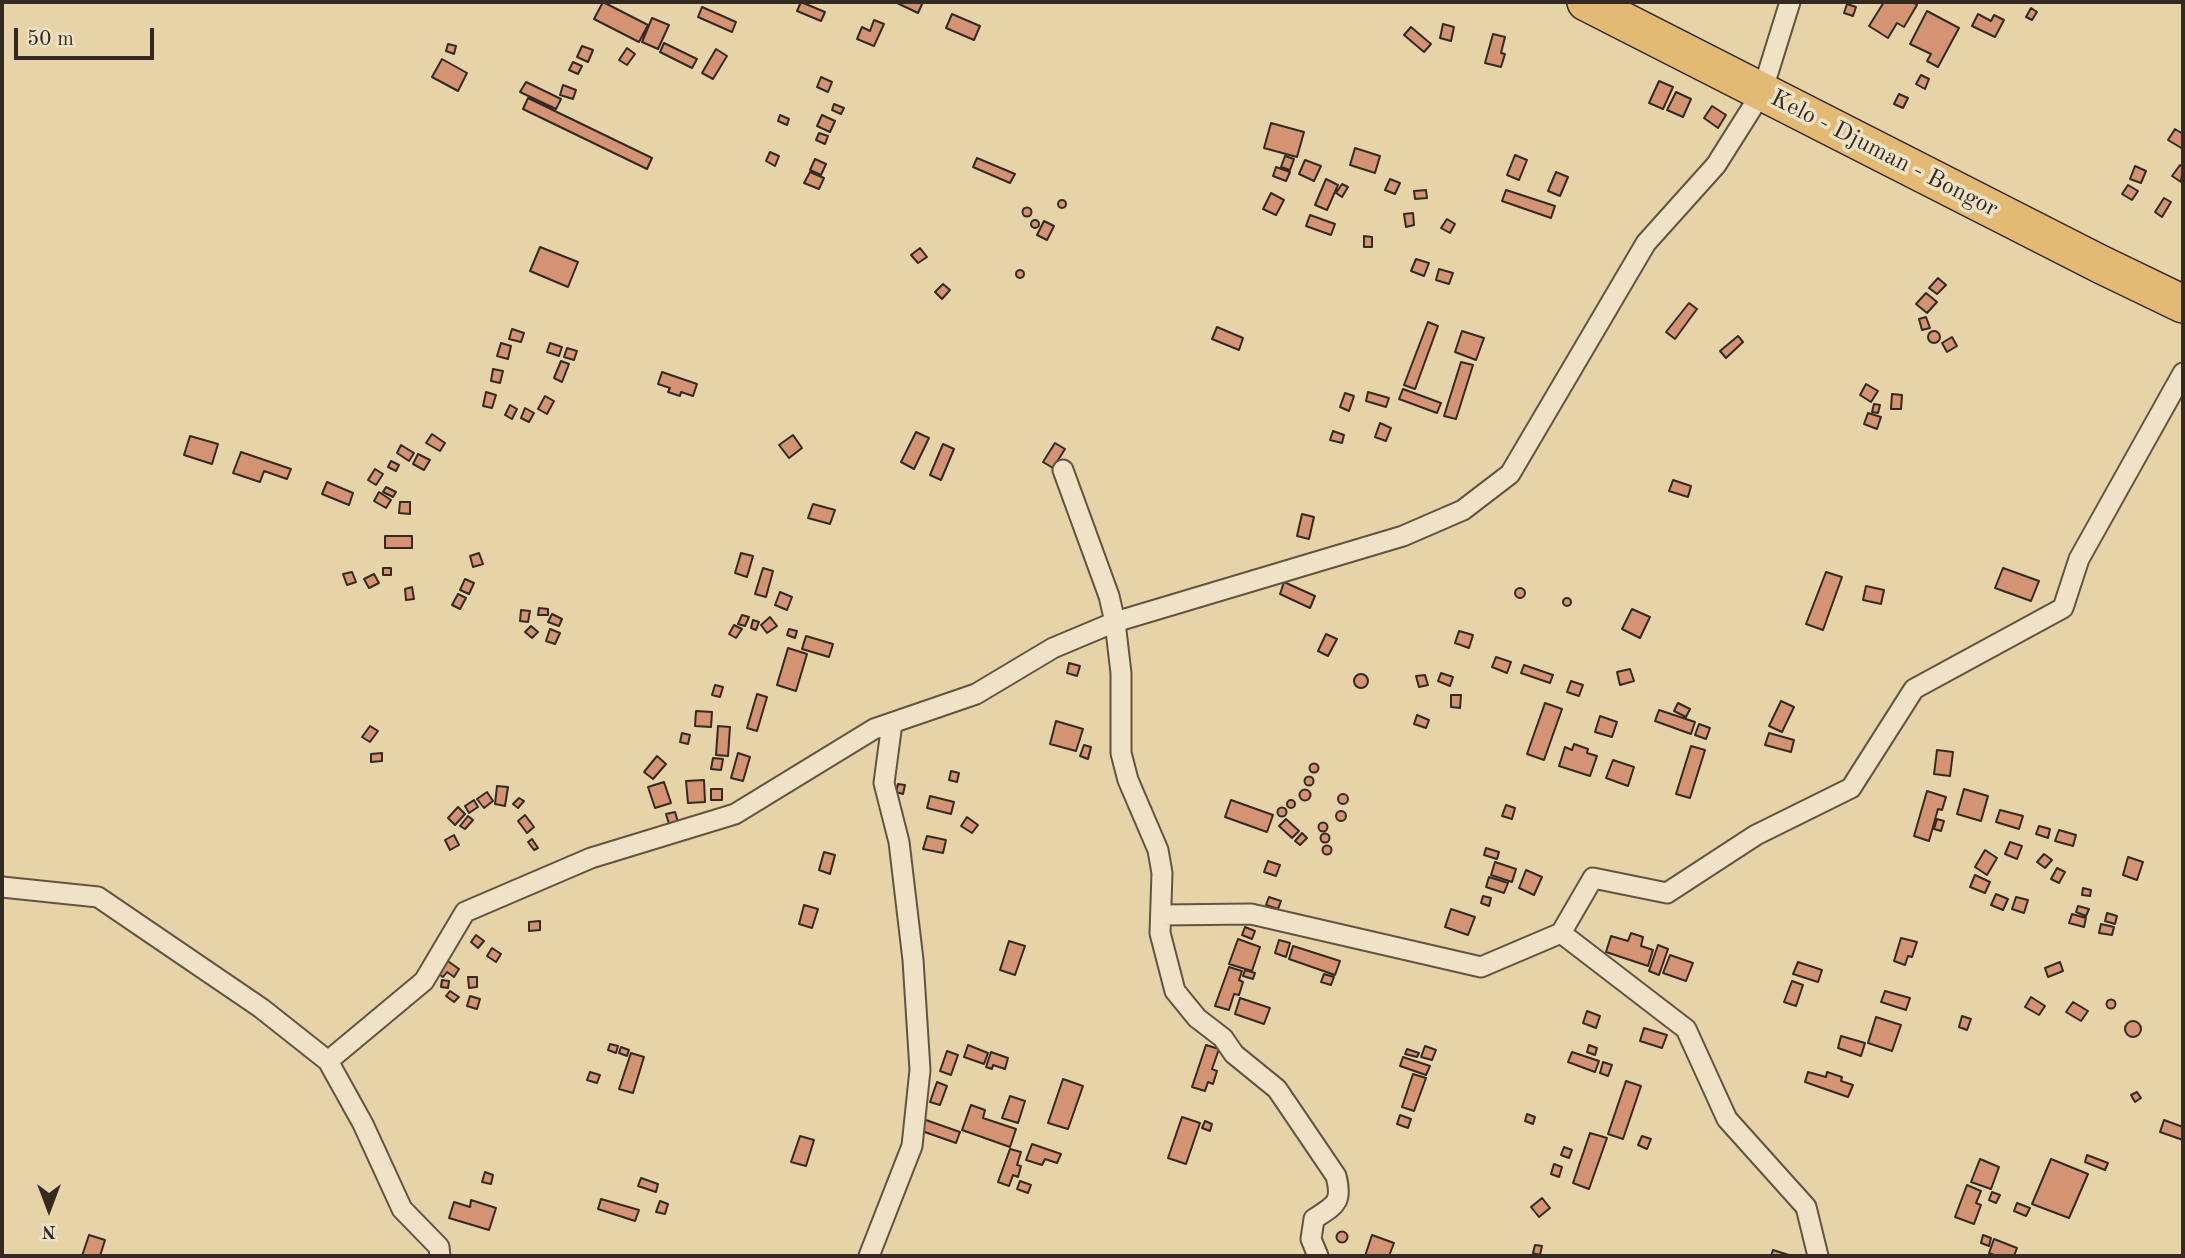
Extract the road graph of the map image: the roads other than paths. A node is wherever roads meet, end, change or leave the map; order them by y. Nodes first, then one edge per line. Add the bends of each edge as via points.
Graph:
1 (1586, 2) edge
2 (1790, 2) edge
3 (1762, 92) junction
4 (2183, 304) edge
5 (2183, 373) edge
6 (1063, 470) dead end
7 (1115, 622) junction
8 (892, 723) junction
9 (2, 887) edge
10 (1161, 915) junction
11 (1561, 933) junction
12 (328, 1061) junction
13 (440, 1256) edge
14 (869, 1256) edge
15 (1318, 1256) edge
16 (1818, 1256) edge

1 - 3 highway, Kelo - Djuman - Bongor
2 - 3 street
3 - 4 highway, Kelo - Djuman - Bongor
3 - 7 street via 1716,165 1646,243 1510,474 1463,510 1403,536
5 - 11 street via 2079,559 2063,608 1914,689 1851,788 1756,835 1667,893 1593,878
6 - 7 street
7 - 8 street via 1053,648 976,694
7 - 10 street via 1121,673 1121,753 1158,850
8 - 12 street via 874,729 735,814 591,858 465,912 424,981
8 - 14 street via 884,783 899,842 920,1070 912,1146
9 - 12 street via 98,897 261,1008
10 - 11 street via 1251,914 1480,967
10 - 15 street via 1160,933 1175,991 1234,1054 1277,1089 1336,1176 1340,1194 1335,1205 1314,1219 1311,1239
11 - 16 street via 1686,1030 1727,1119 1807,1207
12 - 13 street via 402,1209 439,1247

